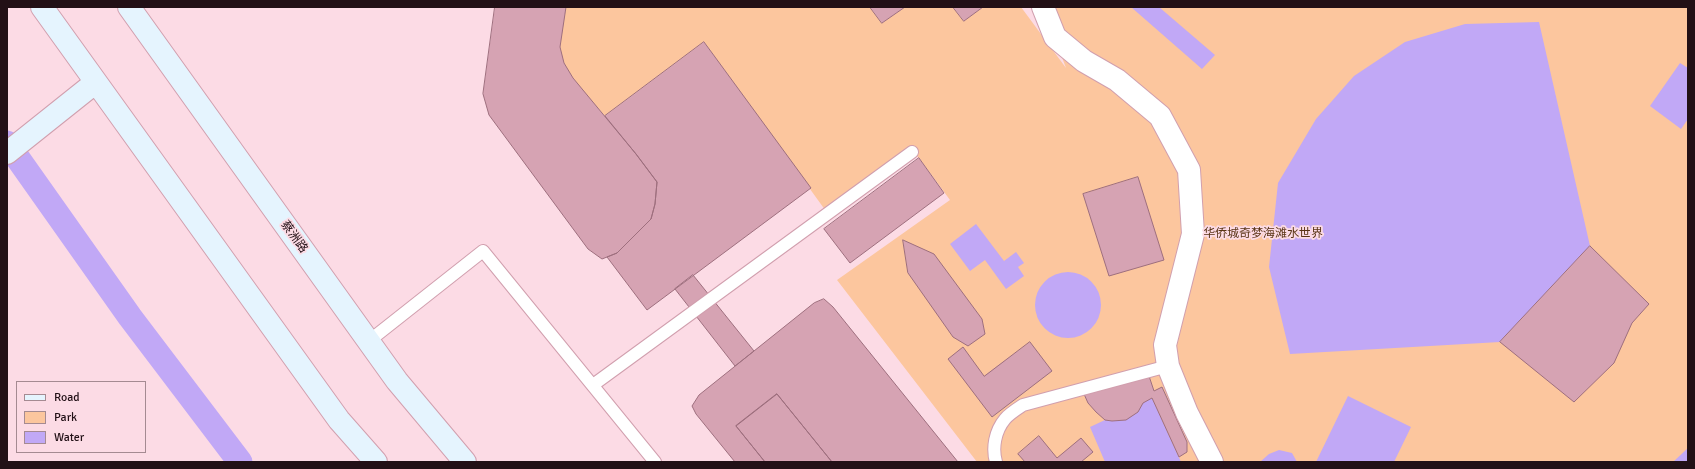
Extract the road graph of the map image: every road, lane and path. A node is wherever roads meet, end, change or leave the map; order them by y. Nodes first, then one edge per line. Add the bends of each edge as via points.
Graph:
1 (42, 7) edge
2 (129, 7) edge
3 (1043, 7) edge
4 (96, 82) junction
5 (912, 152) dead end
6 (7, 153) edge
7 (368, 341) junction
8 (1168, 366) junction
9 (592, 385) junction
10 (376, 462) edge
11 (465, 462) edge
12 (655, 462) edge
13 (996, 462) edge
14 (1212, 462) edge

1 - 4 main road
2 - 7 main road, 蔡洲路
3 - 8 street via 1055,37 1084,61 1117,80 1160,116 1189,170 1193,234 1165,344
4 - 6 main road
4 - 10 main road via 339,420
5 - 9 lane
7 - 9 lane via 483,251
7 - 11 main road, 蔡洲路 via 397,381
8 - 13 lane via 1023,405 1005,419 996,434 993,452
8 - 14 street via 1187,413
9 - 12 lane

